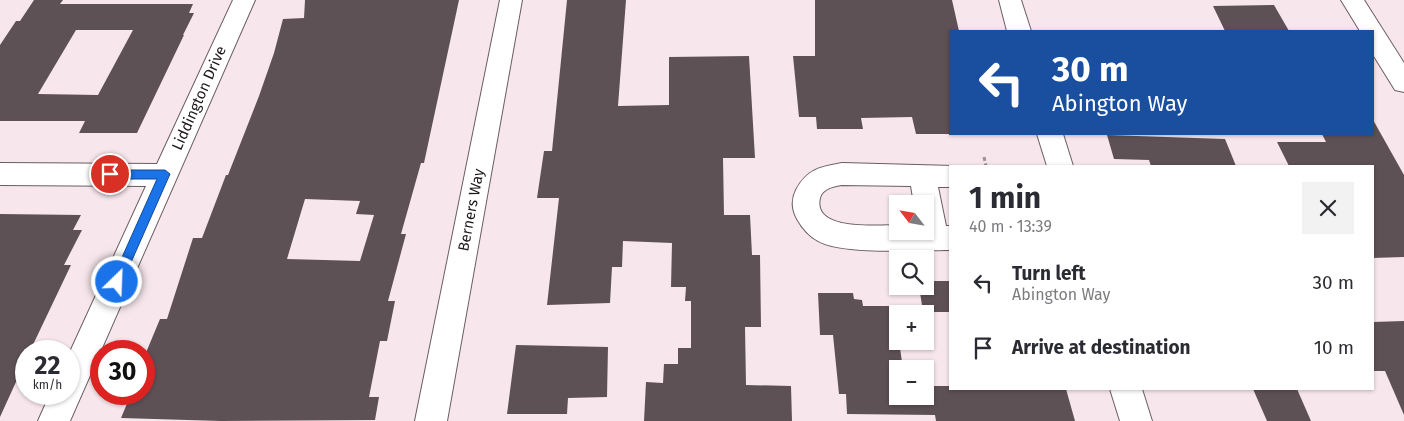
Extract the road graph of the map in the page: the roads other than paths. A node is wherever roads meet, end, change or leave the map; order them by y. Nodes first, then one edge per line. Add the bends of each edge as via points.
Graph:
1 (244, 0) edge
2 (511, 0) edge
3 (1010, 0) edge
4 (1352, 0) edge
5 (1019, 30) edge
6 (1371, 30) edge
7 (1374, 35) edge
8 (1404, 83) edge
9 (1050, 135) edge
10 (1060, 165) edge
11 (0, 174) edge
12 (165, 174) junction
13 (922, 175) junction
14 (949, 176) edge
15 (942, 238) edge
16 (80, 363) edge
17 (1126, 390) edge
18 (61, 405) edge
19 (54, 421) edge
20 (431, 421) edge
21 (1136, 421) edge

1 - 12 street, Liddington Drive
2 - 20 street, Berners Way
3 - 5 street
4 - 6 street
7 - 8 street
9 - 10 street
11 - 12 street
12 - 16 street, Liddington Drive
13 - 14 street
13 - 15 street
13 - 15 street via 842,174 825,177 813,185 806,197 807,211 815,224 828,233 846,237
17 - 21 street
18 - 19 street

